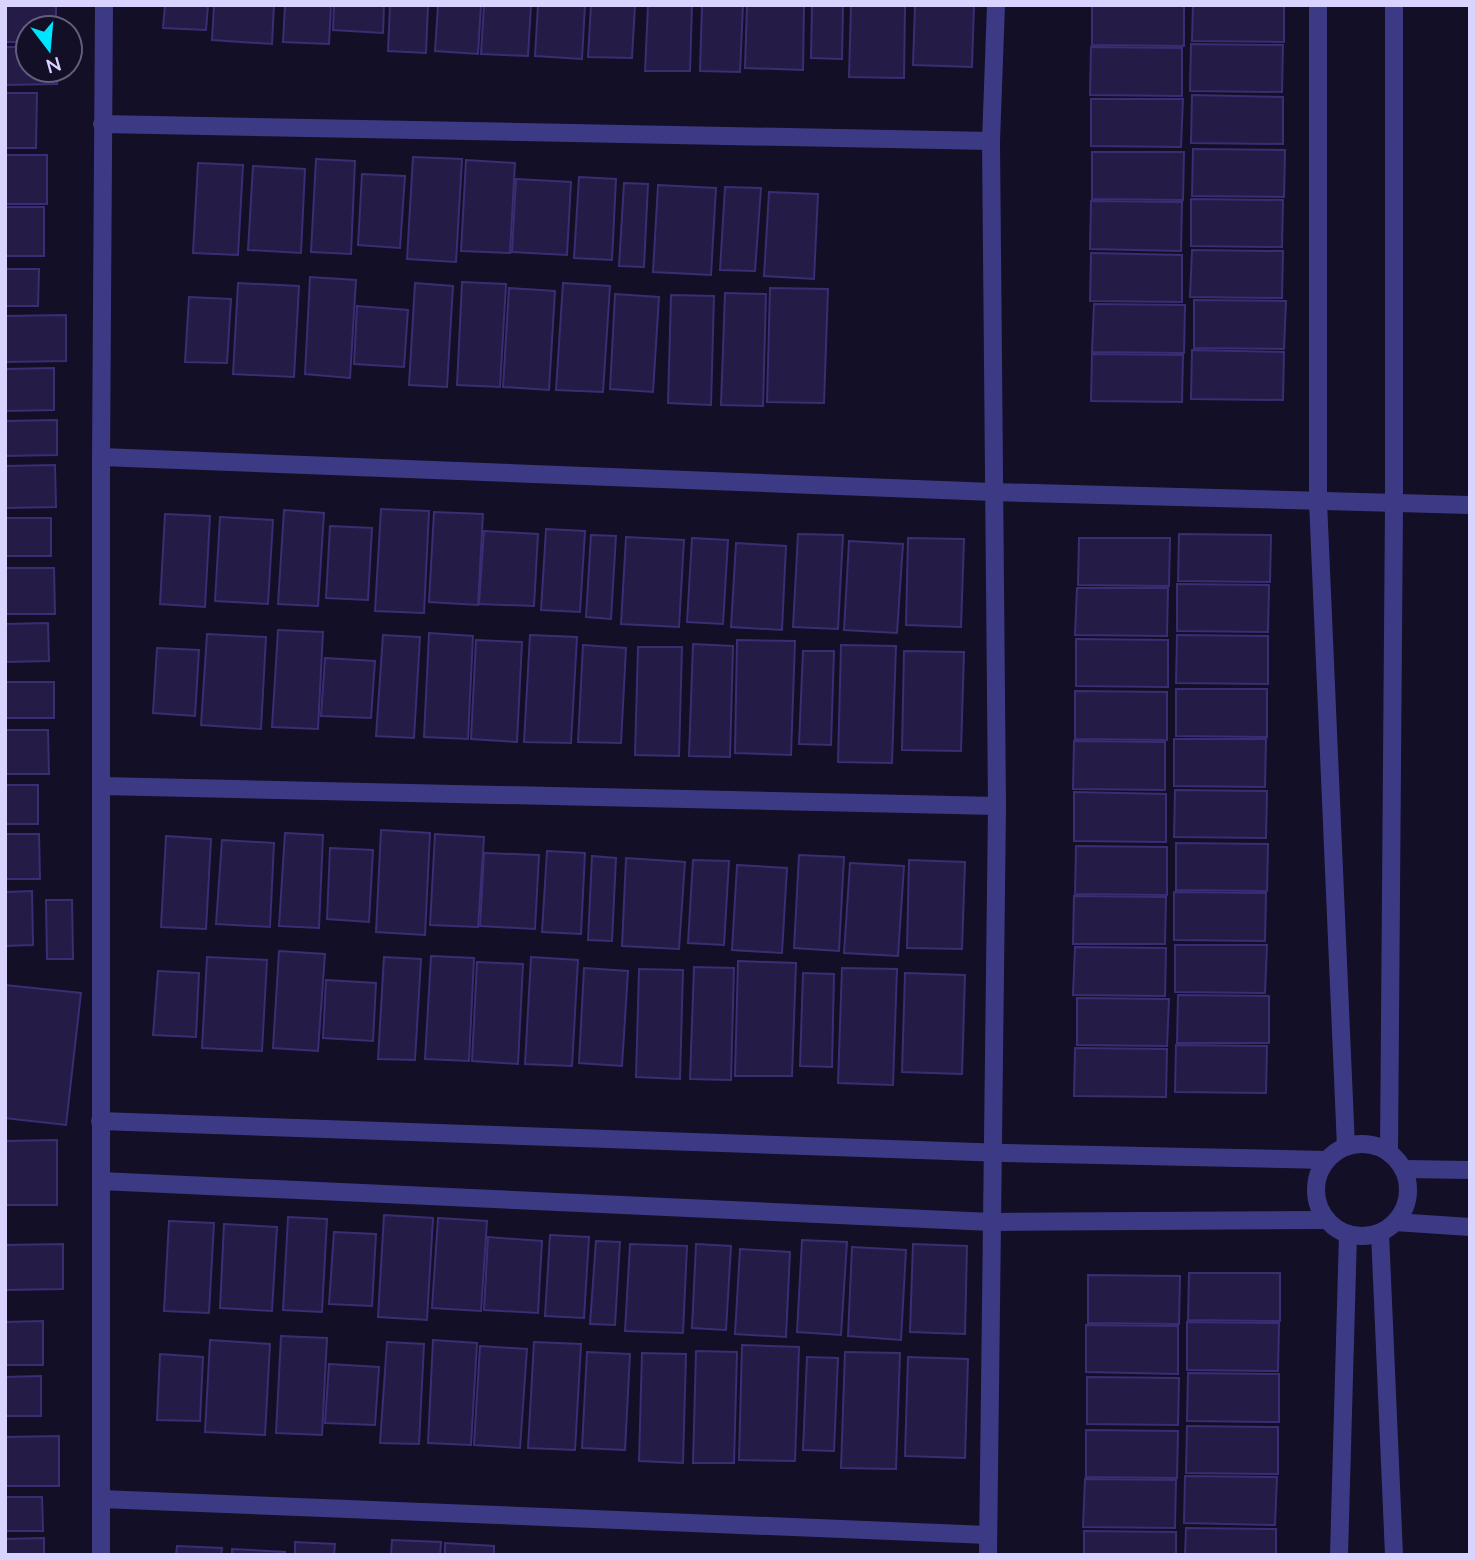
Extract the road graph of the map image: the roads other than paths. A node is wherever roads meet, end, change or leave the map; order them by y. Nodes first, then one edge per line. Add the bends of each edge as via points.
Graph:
1 (104, 5) edge
2 (996, 5) edge
3 (1318, 5) edge
4 (1394, 5) edge
5 (102, 124) junction
6 (991, 141) junction
7 (101, 457) junction
8 (993, 492) junction
9 (1318, 501) junction
10 (1394, 505) junction
11 (1470, 505) edge
12 (101, 786) junction
13 (997, 806) junction
14 (100, 1121) junction
15 (1346, 1147) junction
16 (1389, 1152) junction
17 (993, 1153) junction
18 (1327, 1160) junction
19 (1404, 1169) junction
20 (1470, 1170) edge
21 (101, 1181) junction
22 (1327, 1220) junction
23 (991, 1222) junction
24 (1470, 1227) edge
25 (1388, 1228) junction
26 (1348, 1234) junction
27 (101, 1499) junction
28 (988, 1535) junction
29 (101, 1555) edge
30 (988, 1555) edge
31 (1339, 1555) edge
32 (1394, 1555) edge

1 - 5 street
2 - 6 street
3 - 9 street
4 - 10 street
5 - 6 street
5 - 7 street
6 - 8 street
7 - 8 street
7 - 12 street
8 - 9 street
8 - 13 street
9 - 10 street
9 - 15 street
10 - 11 street
10 - 16 street
12 - 13 street
12 - 14 street
13 - 17 street
14 - 17 street
14 - 21 street
15 - 16 street via 1368,1144
15 - 18 street
16 - 19 street
17 - 18 street
17 - 23 street
18 - 22 street via 1316,1190
19 - 20 street
19 - 25 street via 1408,1197 1404,1211
21 - 23 street
21 - 27 street
22 - 23 street
22 - 26 street
23 - 28 street
24 - 25 street
25 - 26 street via 1370,1236
25 - 32 street
26 - 31 street
27 - 28 street
27 - 29 street
28 - 30 street

